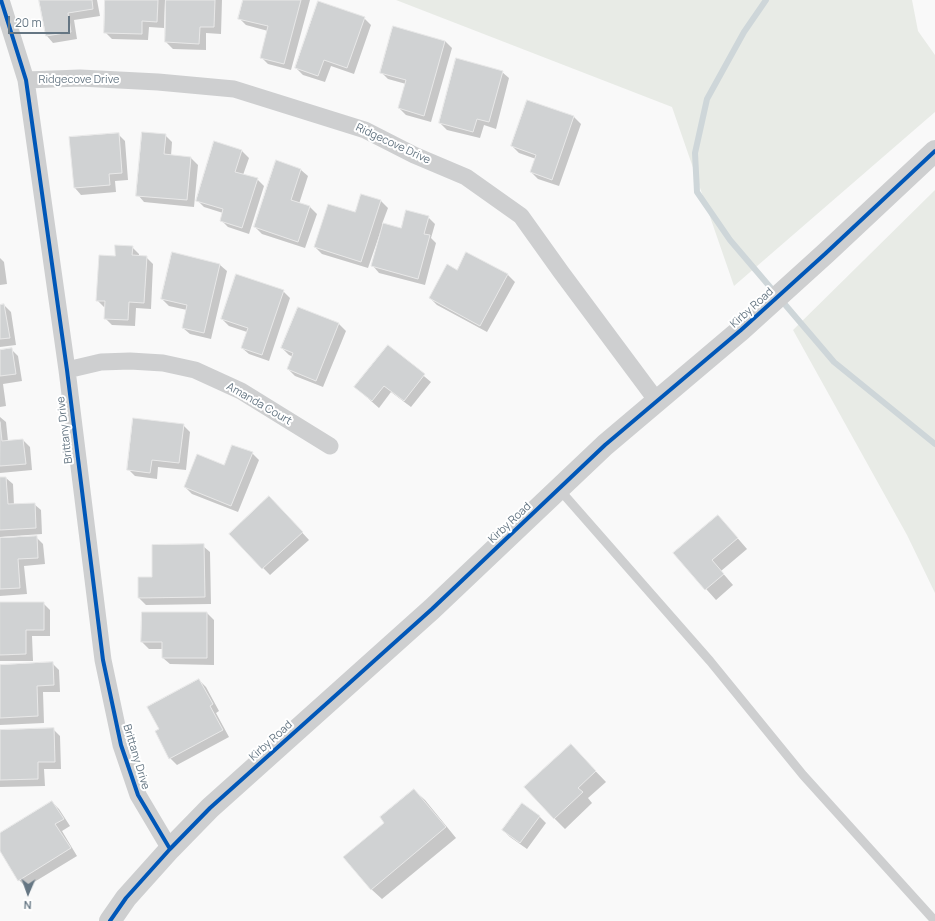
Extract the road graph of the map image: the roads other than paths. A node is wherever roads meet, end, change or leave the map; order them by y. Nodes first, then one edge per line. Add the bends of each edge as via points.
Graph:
1 (1, 0) edge
2 (26, 80) junction
3 (935, 151) edge
4 (67, 370) junction
5 (658, 401) junction
6 (330, 446) dead end
7 (559, 489) junction
8 (170, 849) junction
9 (110, 921) edge
10 (935, 921) edge

1 - 2 street, Brittany Drive
2 - 4 street, Brittany Drive
2 - 5 street, Ridgecove Drive via 80,78 234,89 366,130 414,155 466,177 522,216
3 - 5 street, Kirby Road via 741,330
4 - 6 street, Amanda Court via 100,362 130,361 163,363 195,370 241,391
4 - 8 street, Brittany Drive via 103,660 121,745 138,795
5 - 7 street, Kirby Road via 605,445
7 - 8 street, Kirby Road via 432,609 210,808
7 - 10 lane via 710,661 803,775
8 - 9 street, Kirby Road via 126,898

